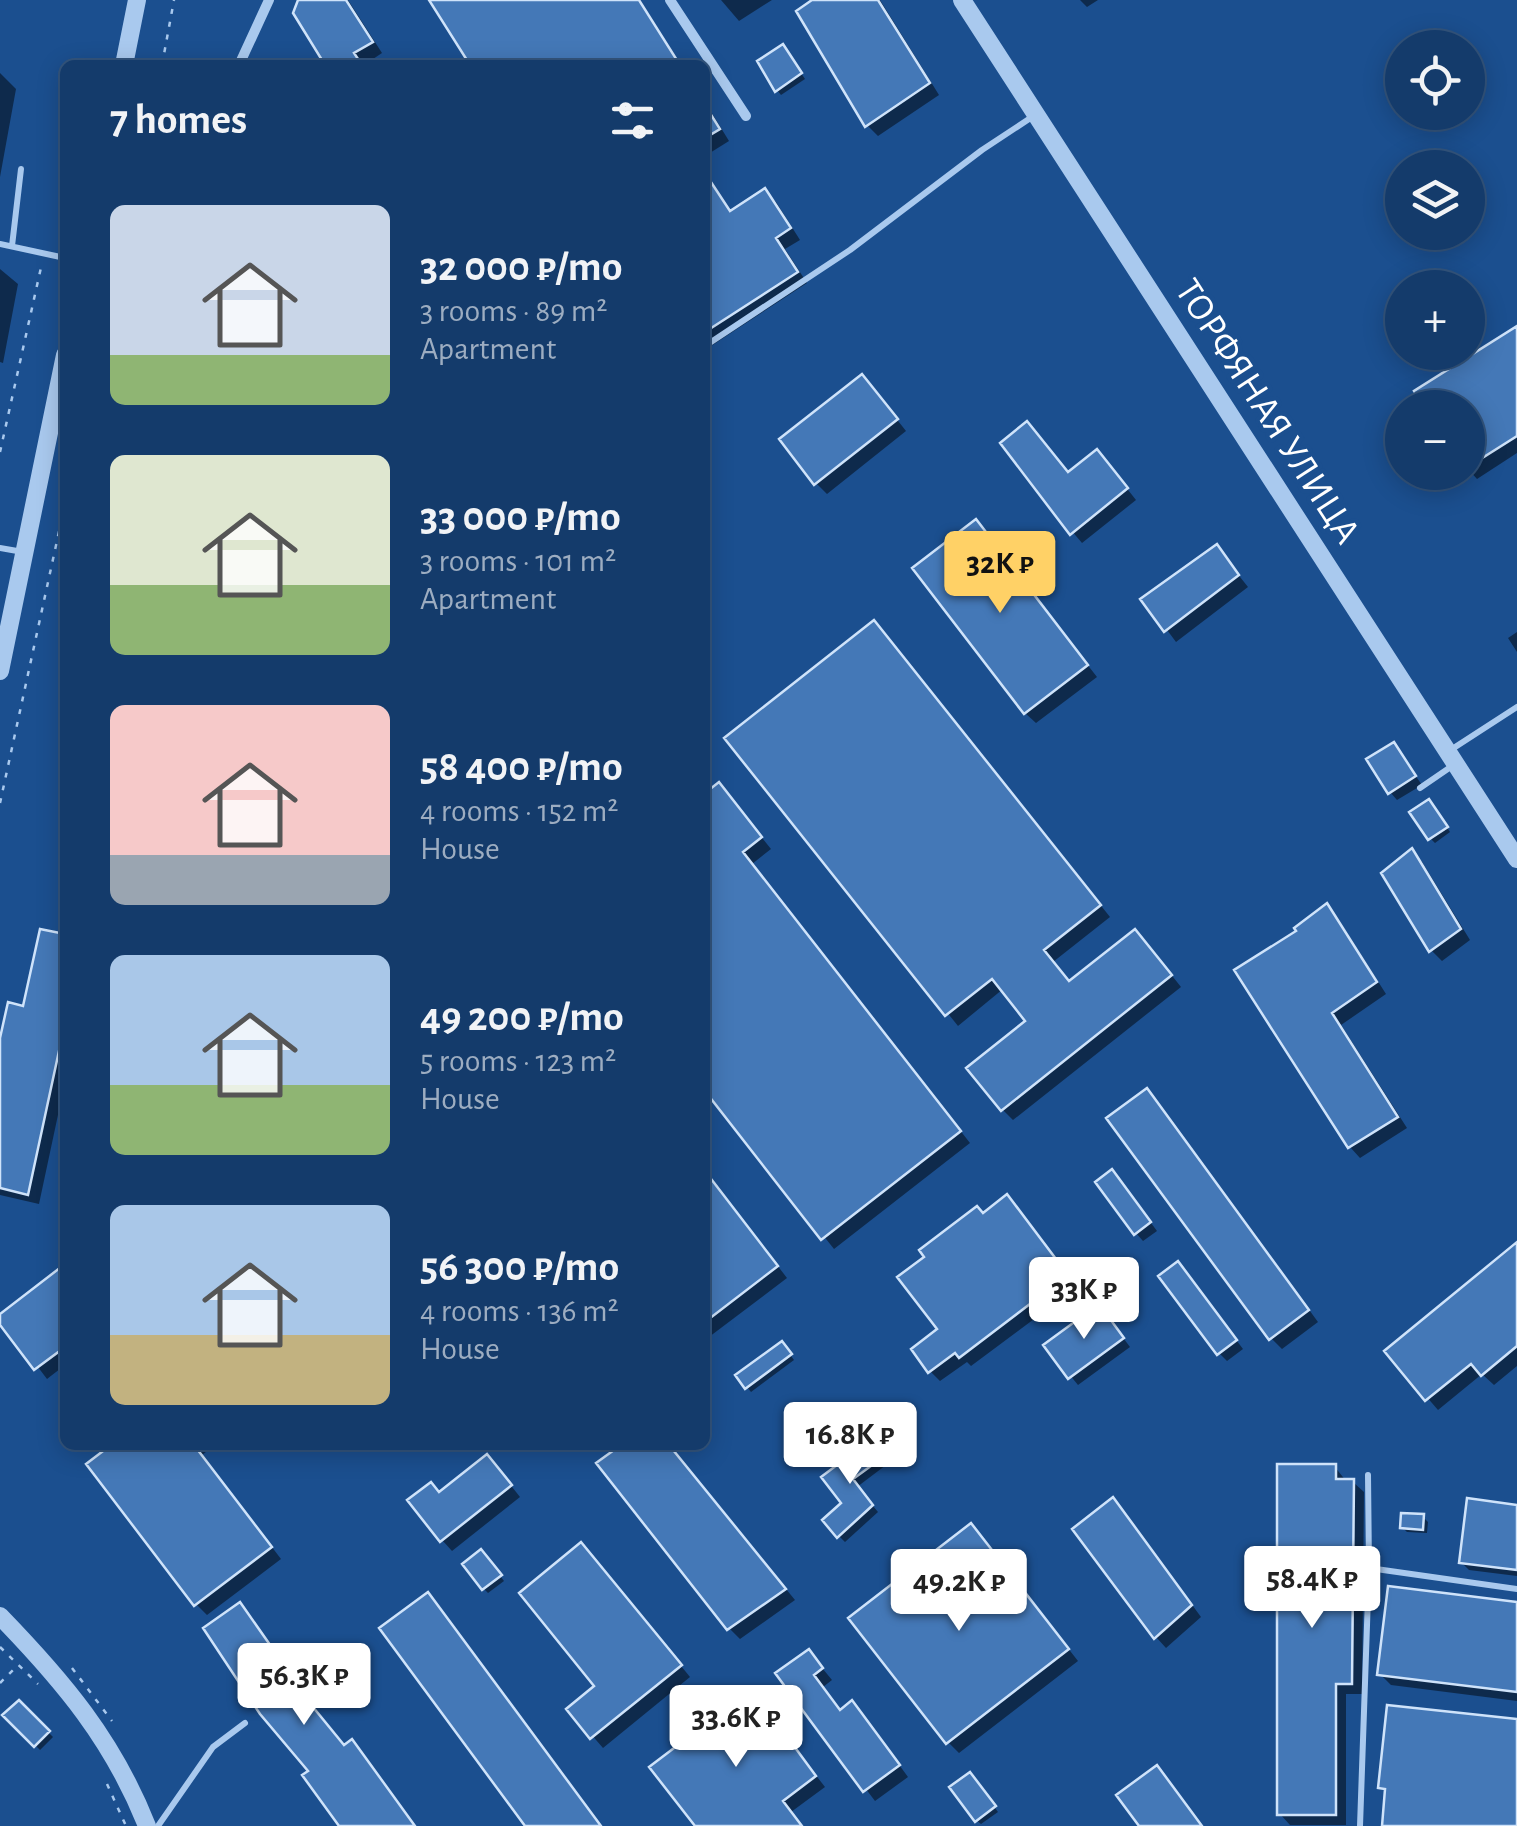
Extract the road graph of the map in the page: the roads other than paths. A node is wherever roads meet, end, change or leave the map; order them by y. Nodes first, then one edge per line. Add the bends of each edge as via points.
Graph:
1 (137, 0) edge
2 (269, 0) edge
3 (670, 0) edge
4 (962, 0) edge
5 (125, 60) edge
6 (241, 60) edge
7 (709, 60) edge
8 (710, 61) edge
9 (1036, 115) junction
10 (746, 116) dead end
11 (21, 169) dead end
12 (0, 244) edge
13 (12, 246) junction
14 (60, 257) edge
15 (710, 343) edge
16 (60, 380) edge
17 (0, 548) edge
18 (26, 552) junction
19 (0, 671) edge
20 (1517, 707) edge
21 (1452, 758) junction
22 (1420, 788) dead end
23 (1517, 859) edge
24 (1368, 1475) dead end
25 (1369, 1568) junction
26 (1517, 1589) edge
27 (0, 1616) edge
28 (245, 1723) dead end
29 (148, 1826) edge
30 (158, 1826) edge
31 (1360, 1826) edge

1 - 5 street
2 - 6 street
3 - 7 street
4 - 9 street, ТОРФЯНАЯ УЛИЦА
8 - 10 street
9 - 15 lane
9 - 21 street, ТОРФЯНАЯ УЛИЦА
11 - 13 lane
12 - 13 lane
13 - 14 lane
16 - 18 street
17 - 18 lane
18 - 19 street
20 - 21 lane
21 - 22 lane
21 - 23 street, ТОРФЯНАЯ УЛИЦА
24 - 25 lane
25 - 26 lane
25 - 31 lane
27 - 29 street via 92,1718
28 - 30 lane via 213,1747

